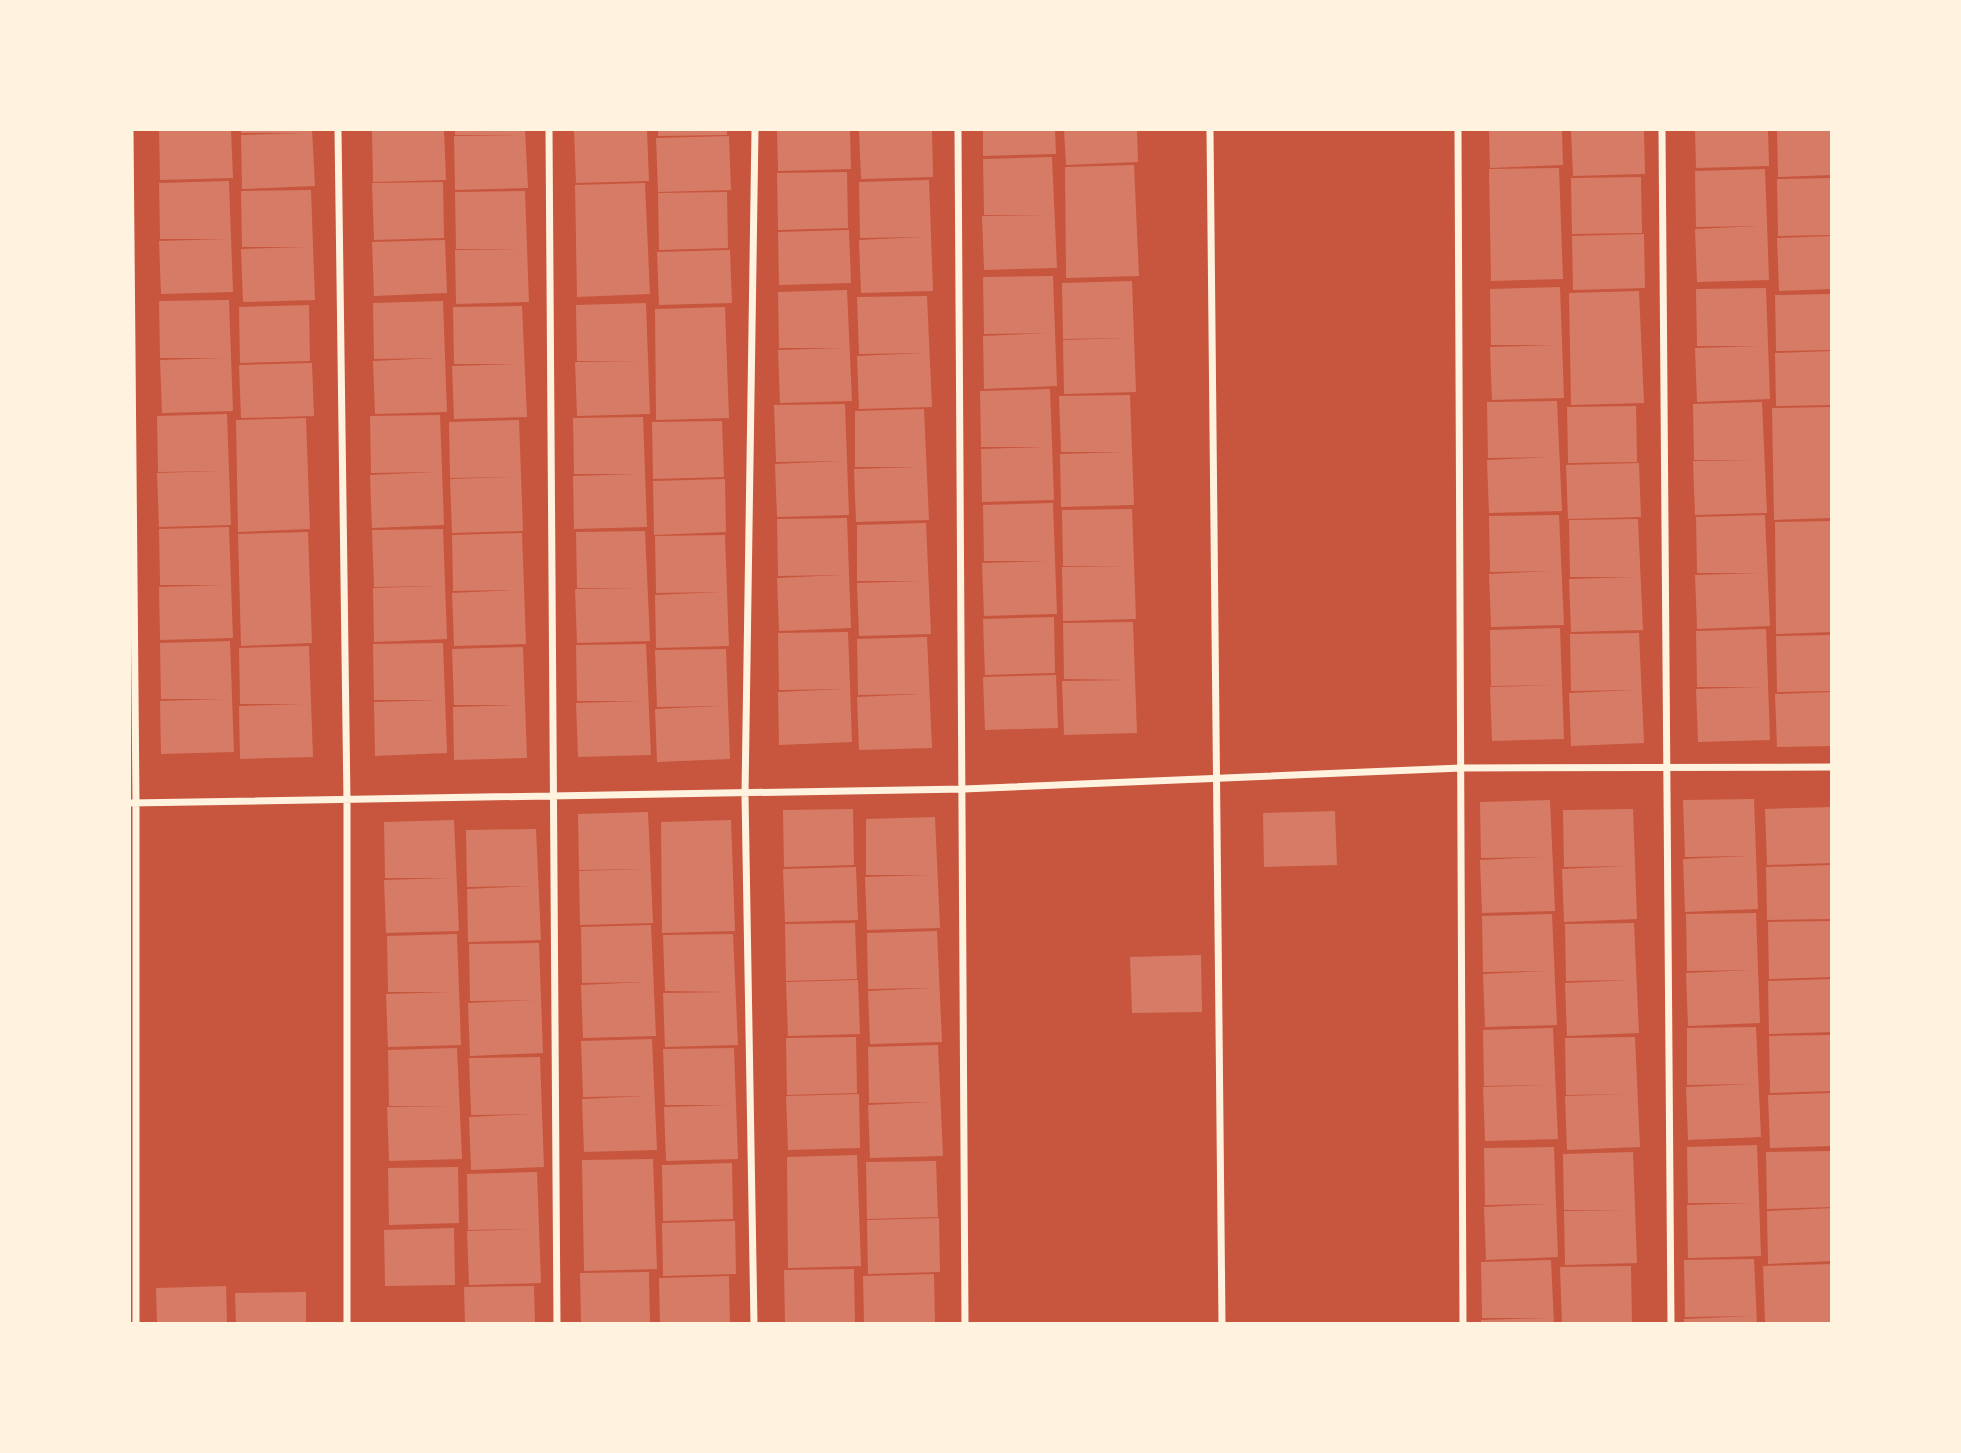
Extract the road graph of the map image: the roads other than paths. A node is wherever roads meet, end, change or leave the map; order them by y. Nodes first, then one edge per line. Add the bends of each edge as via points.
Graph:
1 (130, 130) edge
2 (338, 130) edge
3 (550, 130) edge
4 (755, 130) edge
5 (958, 130) edge
6 (1210, 130) edge
7 (1458, 130) edge
8 (1662, 130) edge
9 (1667, 766) junction
10 (1832, 767) edge
11 (1461, 768) junction
12 (1214, 780) junction
13 (964, 789) junction
14 (745, 794) junction
15 (553, 796) junction
16 (347, 802) junction
17 (133, 803) edge
18 (136, 1324) edge
19 (347, 1324) edge
20 (557, 1324) edge
21 (754, 1324) edge
22 (965, 1324) edge
23 (1222, 1324) edge
24 (1463, 1324) edge
25 (1671, 1324) edge

1 - 17 street
2 - 16 street
3 - 15 street
4 - 14 street
5 - 13 street
6 - 12 street
7 - 11 street
8 - 9 street
9 - 10 street
9 - 11 street
9 - 25 street
11 - 12 street
11 - 24 street
12 - 13 street
12 - 23 street
13 - 14 street
13 - 22 street
14 - 15 street
14 - 21 street
15 - 16 street
15 - 20 street
16 - 17 street
16 - 19 street
17 - 18 street

